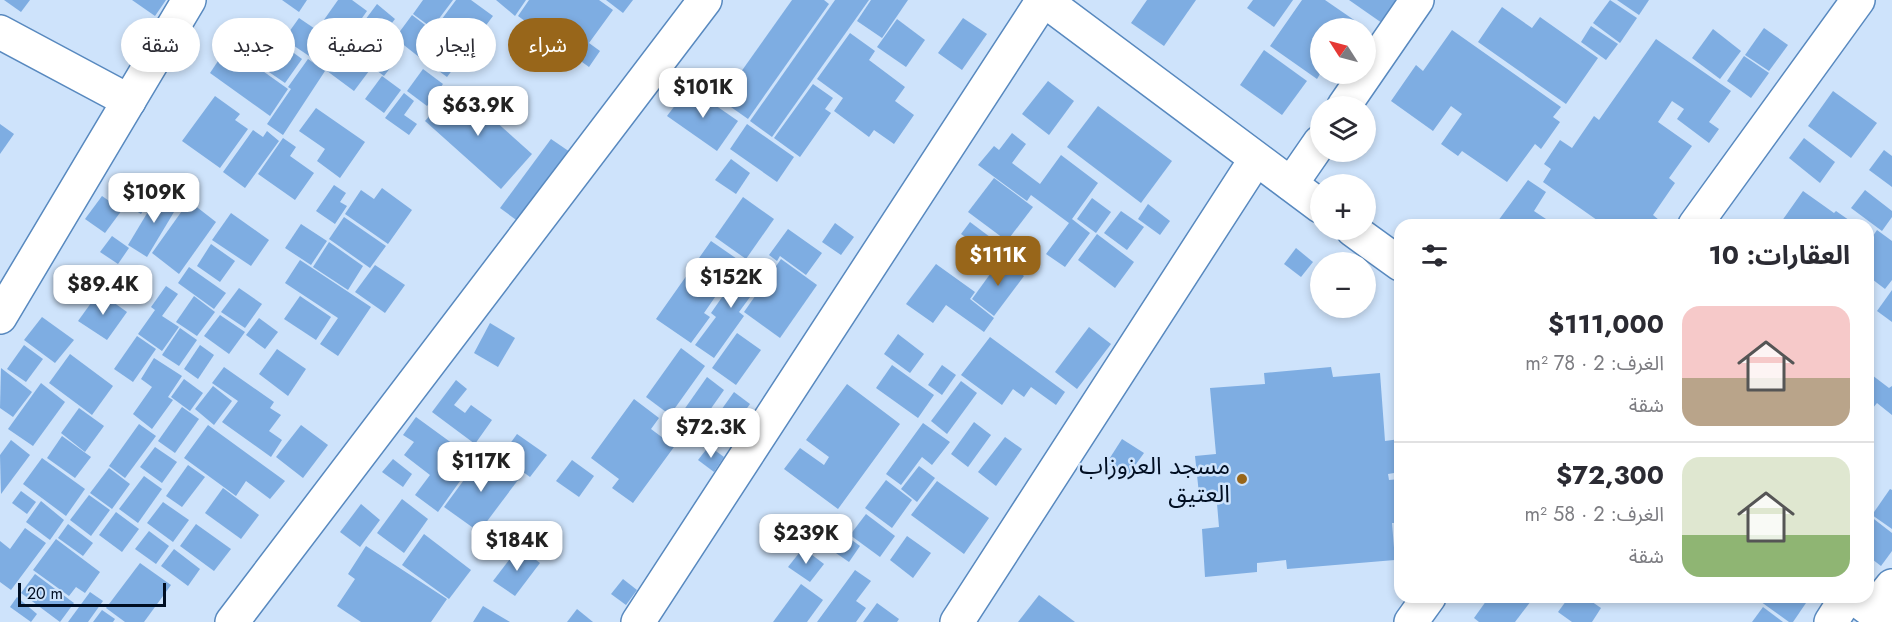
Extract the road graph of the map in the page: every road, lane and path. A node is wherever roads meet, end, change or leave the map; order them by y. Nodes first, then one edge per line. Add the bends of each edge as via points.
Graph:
1 (189, 0) edge
2 (705, 0) edge
3 (1043, 0) edge
4 (1416, 0) edge
5 (1858, 0) edge
6 (0, 32) edge
7 (1351, 96) edge
8 (129, 101) junction
9 (1310, 156) edge
10 (1256, 159) junction
11 (1291, 184) junction
12 (1310, 198) edge
13 (1699, 219) edge
14 (1367, 240) edge
15 (1394, 260) edge
16 (0, 317) edge
17 (1892, 586) edge
18 (1874, 600) edge
19 (1425, 603) edge
20 (1865, 607) edge
21 (232, 622) edge
22 (638, 622) edge
23 (957, 622) edge
24 (1412, 622) edge
25 (1831, 622) edge

1 - 8 street
2 - 21 street
3 - 10 street
3 - 22 street
4 - 7 street
5 - 13 street
6 - 8 street
8 - 16 street
9 - 11 street
10 - 11 street
10 - 23 street
11 - 12 street
14 - 15 street
17 - 18 street
19 - 24 street
20 - 25 street

